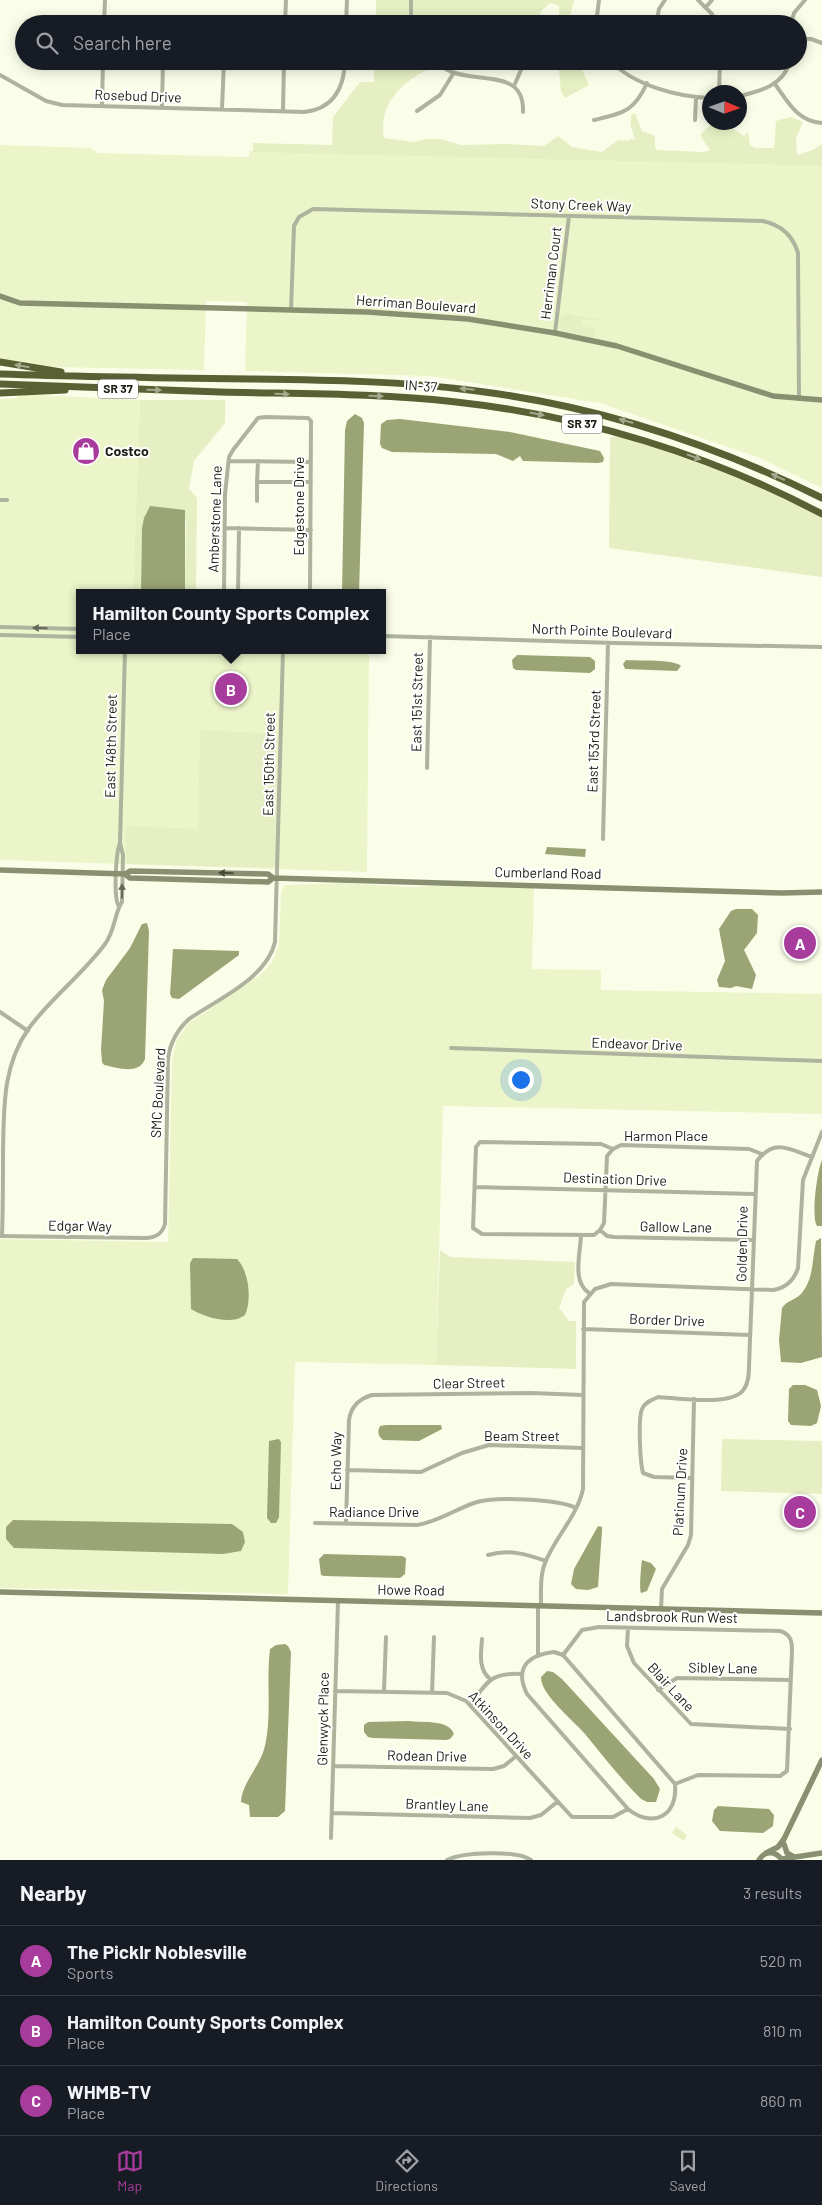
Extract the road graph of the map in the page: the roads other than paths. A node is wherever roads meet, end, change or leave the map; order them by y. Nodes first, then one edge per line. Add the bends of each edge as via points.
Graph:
1 (105, 0) edge
2 (286, 0) edge
3 (347, 0) edge
4 (411, 0) edge
5 (598, 0) edge
6 (665, 0) edge
7 (698, 0) edge
8 (712, 0) edge
9 (805, 0) edge
10 (706, 7) junction
11 (104, 15) edge
12 (285, 15) edge
13 (346, 15) edge
14 (411, 15) edge
15 (597, 15) edge
16 (657, 15) edge
17 (712, 15) edge
18 (793, 15) edge
19 (807, 38) edge
20 (822, 43) edge
21 (103, 70) edge
22 (163, 70) edge
23 (224, 70) edge
24 (284, 70) edge
25 (344, 70) edge
26 (448, 70) edge
27 (520, 70) edge
28 (621, 70) edge
29 (720, 70) edge
30 (786, 70) edge
31 (453, 74) junction
32 (0, 75) edge
33 (646, 83) junction
34 (775, 84) junction
35 (719, 85) edge
36 (514, 86) junction
37 (747, 94) edge
38 (696, 98) junction
39 (702, 98) edge
40 (102, 106) junction
41 (162, 108) junction
42 (222, 109) junction
43 (283, 111) junction
44 (417, 111) dead end
45 (523, 112) dead end
46 (594, 120) dead end
47 (695, 120) dead end
48 (822, 123) edge
49 (568, 216) junction
50 (0, 296) edge
51 (291, 310) junction
52 (555, 332) junction
53 (0, 362) edge
54 (0, 374) edge
55 (79, 375) junction
56 (0, 384) edge
57 (107, 389) junction
58 (0, 393) edge
59 (799, 399) junction
60 (822, 400) edge
61 (310, 419) joint
62 (229, 461) junction
63 (258, 461) junction
64 (311, 462) junction
65 (257, 482) junction
66 (311, 482) junction
67 (822, 498) edge
68 (0, 500) edge
69 (6, 500) dead end
70 (257, 501) dead end
71 (822, 514) edge
72 (225, 528) junction
73 (239, 528) junction
74 (311, 530) junction
75 (224, 589) edge
76 (238, 589) edge
77 (310, 589) edge
78 (0, 627) edge
79 (76, 629) edge
80 (0, 635) edge
81 (386, 636) edge
82 (76, 637) edge
83 (430, 637) junction
84 (608, 643) junction
85 (822, 646) edge
86 (125, 654) edge
87 (283, 654) edge
88 (427, 768) dead end
89 (603, 839) dead end
90 (0, 870) edge
91 (121, 874) junction
92 (275, 878) junction
93 (822, 892) edge
94 (0, 1012) edge
95 (28, 1031) junction
96 (451, 1048) dead end
97 (822, 1061) edge
98 (2, 1130) edge
99 (822, 1132) edge
100 (613, 1149) junction
101 (762, 1154) junction
102 (812, 1157) junction
103 (475, 1186) junction
104 (606, 1190) junction
105 (754, 1194) junction
106 (600, 1230) junction
107 (158, 1235) joint
108 (1, 1236) edge
109 (581, 1236) junction
110 (754, 1240) junction
111 (753, 1289) junction
112 (589, 1293) junction
113 (583, 1329) junction
114 (750, 1335) junction
115 (583, 1395) junction
116 (694, 1399) junction
117 (358, 1402) joint
118 (583, 1448) junction
119 (347, 1470) junction
120 (692, 1478) junction
121 (576, 1508) junction
122 (315, 1523) dead end
123 (346, 1524) junction
124 (488, 1556) dead end
125 (546, 1561) junction
126 (0, 1592) edge
127 (338, 1600) junction
128 (540, 1606) junction
129 (661, 1609) junction
130 (822, 1614) edge
131 (628, 1628) junction
132 (434, 1636) dead end
133 (386, 1637) dead end
134 (482, 1639) dead end
135 (538, 1654) junction
136 (563, 1655) junction
137 (522, 1674) junction
138 (490, 1679) junction
139 (791, 1680) junction
140 (658, 1690) junction
141 (335, 1691) junction
142 (384, 1691) junction
143 (432, 1693) junction
144 (470, 1705) junction
145 (790, 1729) junction
146 (515, 1757) junction
147 (822, 1760) edge
148 (334, 1766) junction
149 (676, 1784) junction
150 (557, 1802) junction
151 (628, 1809) junction
152 (332, 1813) junction
153 (331, 1838) dead end
154 (784, 1841) junction
155 (822, 1853) edge
156 (762, 1857) edge
157 (782, 1859) edge
158 (797, 1859) edge
159 (447, 1860) edge
160 (531, 1860) edge
161 (754, 1860) edge

1 - 11 street
2 - 12 street
3 - 13 street
4 - 14 street
5 - 15 street
6 - 16 street
7 - 10 street
8 - 10 street
9 - 18 street
10 - 17 street
19 - 20 street
21 - 40 street
22 - 41 street
23 - 42 street
24 - 43 street
25 - 43 street, Rosebud Drive via 342,86 328,104 311,112
26 - 31 street
27 - 36 street
28 - 33 street
29 - 35 street
30 - 34 street
31 - 36 street via 495,78
31 - 44 street via 440,95
32 - 40 street, Rosebud Drive via 56,104
33 - 38 street via 678,96
33 - 46 street via 629,109
34 - 37 street
34 - 48 street via 798,114
36 - 45 street via 520,94
38 - 39 street
38 - 47 street
40 - 41 street, Rosebud Drive
41 - 42 street, Rosebud Drive
42 - 43 street, Rosebud Drive
49 - 51 street, Stony Creek Way via 309,210 299,216 294,226
49 - 52 street, Herriman Court
49 - 59 street, Stony Creek Way via 763,221 781,228 794,242 799,262
50 - 51 street, Herriman Boulevard via 20,303
51 - 52 street, Herriman Boulevard via 425,315
52 - 59 street, Herriman Boulevard via 669,361 765,394
55 -> 53 highway
54 - 55 highway, IN-37 / SR 37
67 -> 55 highway, IN-37 / SR 37 via 744,462 669,434 578,409 514,396 391,383
56 - 57 highway, IN-37 / SR 37
57 - 58 highway
57 -> 71 highway, IN-37 / SR 37 via 410,398 509,409 594,427 672,450 742,476
59 - 60 street, Herriman Boulevard
61 - 62 street, Amberstone Lane via 258,418 232,450
61 - 64 street, Edgestone Drive
62 - 63 street
62 - 72 street, Amberstone Lane
63 - 64 street
63 - 65 street
64 - 66 street, Edgestone Drive
65 - 66 street
65 - 70 street
66 - 74 street, Edgestone Drive
68 - 69 street
72 - 73 street
72 - 75 street, Amberstone Lane
73 - 74 street
73 - 76 street, Amberstone Lane
74 - 77 street, Edgestone Drive
79 -> 78 street
80 - 82 street
81 - 83 street, North Pointe Boulevard
83 - 84 street, North Pointe Boulevard
83 - 88 street, East 151st Street
84 - 85 street, North Pointe Boulevard
84 - 89 street, East 153rd Street
86 - 91 street, East 148th Street
87 - 92 street, East 150th Street
90 - 91 street, Cumberland Road
91 - 92 street, Cumberland Road via 130,878 268,882
91 - 95 street, East 148th Street via 116,903 119,906 114,928 105,945
92 - 93 street, Cumberland Road
92 - 107 street, SMC Boulevard via 276,936 270,958 256,974 189,1019 170,1047 165,1224
94 - 95 street
95 - 98 street via 18,1047 8,1076
96 - 97 street, Endeavor Drive
98 - 108 street
99 - 102 street
100 - 101 street, Harmon Place via 621,1145 757,1150
100 - 103 street, Harmon Place via 601,1144 480,1142 476,1147
100 - 104 street via 606,1160
101 - 102 street via 768,1149 784,1147
101 - 105 street, Golden Drive via 757,1161
102 - 111 street via 802,1180 795,1276 781,1288
103 - 104 street, Destination Drive
103 - 109 street via 474,1228 482,1234
104 - 105 street, Destination Drive
104 - 106 street via 604,1223
105 - 110 street, Golden Drive
106 - 109 street via 594,1235
106 - 110 street, Gallow Lane via 614,1237
107 - 108 street, Edgar Way via 145,1238
109 - 112 street via 579,1281 581,1288
110 - 111 street, Golden Drive
111 - 112 street via 610,1284
111 - 114 street, Golden Drive
112 - 113 street via 584,1302
113 - 114 street, Border Drive
113 - 115 street
114 - 116 street, Golden Drive via 748,1380 744,1390 727,1400
115 - 117 street, Clear Street via 372,1395
115 - 118 street
116 - 120 street, Platinum Drive
116 - 120 street via 658,1397 648,1401 642,1409 640,1462 643,1473 654,1477
117 - 119 street, Echo Way via 351,1410 349,1420
118 - 119 street, Beam Street via 488,1445 421,1472
118 - 121 street via 583,1489
119 - 123 street, Echo Way
120 - 129 street, Platinum Drive via 690,1540 662,1589
121 - 123 street, Radiance Drive via 558,1502 489,1500 475,1502 434,1522 417,1525
121 - 125 street
122 - 123 street, Radiance Drive
124 - 125 street via 498,1552 522,1552
125 - 128 street
126 - 127 street, Howe Road
127 - 128 street, Howe Road
127 - 141 street, Glenwyck Place
128 - 129 street, Howe Road
128 - 135 street
129 - 130 street, Howe Road
131 - 136 street, Landsbrook Run West via 582,1630
131 - 139 street, Landsbrook Run West via 780,1631 790,1638
131 - 140 street, Blair Lane via 630,1657
132 - 143 street
133 - 142 street
134 - 138 street via 481,1662
135 - 136 street via 554,1652
135 - 137 street via 525,1666
136 - 149 street
137 - 138 street via 499,1674
137 - 151 street via 527,1694
138 - 144 street
139 - 140 street, Sibley Lane via 677,1678
139 - 145 street
140 - 145 street, Blair Lane via 691,1724
141 - 142 street, Atkinson Drive
141 - 148 street, Glenwyck Place
142 - 143 street, Atkinson Drive
143 - 144 street, Atkinson Drive via 459,1696
144 - 146 street, Atkinson Drive
145 - 149 street via 789,1764 780,1776 698,1775
146 - 148 street, Rodean Drive via 504,1766 493,1769
146 - 150 street, Atkinson Drive
147 - 154 street
148 - 152 street, Glenwyck Place
149 - 151 street via 672,1808 665,1815 651,1819 637,1816
150 - 151 street, Atkinson Drive via 575,1818 613,1818
150 - 152 street, Brantley Lane via 541,1815 530,1818
152 - 153 street, Glenwyck Place
154 - 156 street
154 - 157 street
154 - 158 street via 787,1853
155 - 158 street
156 - 157 street via 774,1853
156 - 161 street
157 - 158 street
159 - 160 street via 479,1854 520,1855

